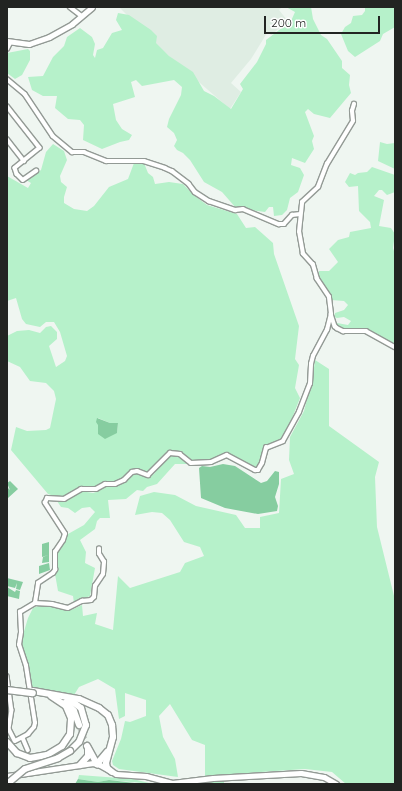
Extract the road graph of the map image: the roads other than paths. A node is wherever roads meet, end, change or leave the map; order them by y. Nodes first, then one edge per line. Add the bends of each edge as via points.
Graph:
1 (70, 7) edge
2 (92, 7) edge
3 (82, 16) junction
4 (8, 42) edge
5 (7, 49) edge
6 (7, 78) edge
7 (354, 104) dead end
8 (7, 106) edge
9 (11, 111) junction
10 (7, 114) edge
11 (7, 139) edge
12 (9, 144) edge
13 (24, 161) junction
14 (36, 171) dead end
15 (300, 214) junction
16 (331, 314) junction
17 (395, 347) edge
18 (99, 549) dead end
19 (35, 603) junction
20 (7, 676) edge
21 (7, 689) edge
22 (33, 692) junction
23 (58, 695) junction
24 (51, 696) junction
25 (79, 725) tunnel mouth
26 (23, 738) junction
27 (7, 742) edge
28 (110, 748) junction
29 (28, 750) dead end
30 (30, 761) dead end
31 (97, 764) junction
32 (80, 765) junction
33 (30, 772) junction
34 (112, 772) junction
35 (7, 776) edge
36 (7, 784) edge
37 (336, 784) edge

1 - 3 street
2 - 3 street
3 - 4 street via 48,37 29,44
4 - 5 street
6 - 15 street via 25,94 53,136 72,152 84,152 106,161 144,161 165,168 189,184 209,202 235,210 243,209 279,224 284,224 292,215
7 - 15 street via 353,121 327,164 318,187 302,202
8 - 9 street
9 - 10 street
9 - 13 street via 40,148
11 - 12 street
12 - 13 street
13 - 14 street via 15,168 23,180
15 - 16 street via 299,232 304,254 313,265 317,279 329,298
16 - 17 street via 337,328 343,331 366,331
16 - 19 street via 327,330 313,356 310,384 299,412 283,441 266,448 258,470 227,455 211,462 191,463 180,454 170,453 148,475 132,472 115,484 105,484 96,489 82,489 64,499 47,498 45,503 65,534 64,540 55,552 55,570 38,583
18 - 19 street via 104,562 103,574 95,586 94,597 91,600 82,601 68,608
19 - 26 street via 22,609 19,616 19,645 26,666 35,723 34,728
20 - 26 street via 12,710 9,729 15,741
21 - 22 highway, bridge
22 - 23 highway
22 - 24 highway
23 - 28 highway via 86,702 104,711 112,726
23 - 36 highway, bridge via 77,704 86,725 82,737 70,751 58,758 25,769
24 - 25 highway via 71,707
24 - 27 highway via 66,706 71,718 70,734 62,746 47,755 30,758 17,753
26 - 29 street
28 - 31 highway
28 - 34 highway via 106,763
30 - 33 street
31 - 32 street
31 - 32 highway via 87,746 88,756
31 - 34 street
32 - 33 street
33 - 35 street
34 - 37 street via 146,776 172,783 301,773 324,777

